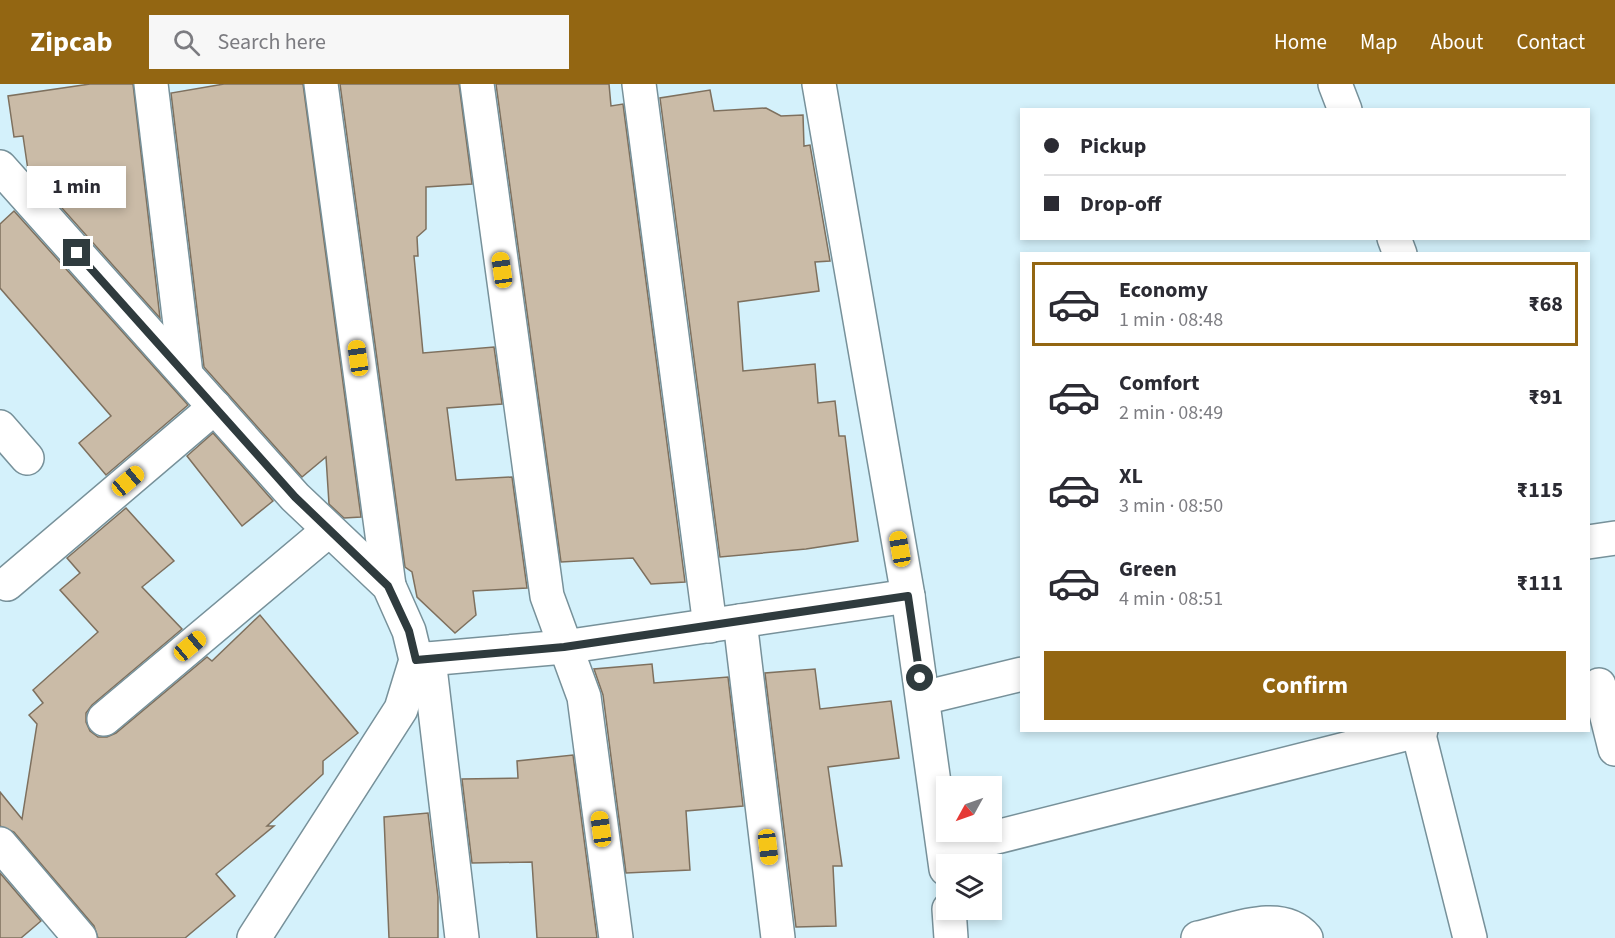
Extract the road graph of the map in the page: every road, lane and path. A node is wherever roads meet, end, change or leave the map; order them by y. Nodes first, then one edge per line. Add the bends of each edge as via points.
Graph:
1 (151, 84) edge
2 (321, 84) edge
3 (477, 84) edge
4 (639, 84) edge
5 (819, 84) edge
6 (1335, 84) edge
7 (1344, 108) edge
8 (0, 167) edge
9 (186, 374) junction
10 (215, 407) junction
11 (0, 427) edge
12 (27, 458) dead end
13 (329, 530) junction
14 (1615, 537) edge
15 (1590, 542) edge
16 (7, 584) dead end
17 (388, 586) junction
18 (908, 596) junction
19 (725, 623) junction
20 (564, 647) junction
21 (423, 659) junction
22 (1020, 674) edge
23 (1601, 685) edge
24 (923, 698) junction
25 (104, 719) dead end
26 (1415, 732) edge
27 (1419, 732) edge
28 (1615, 749) edge
29 (0, 844) edge
30 (945, 854) edge
31 (964, 854) edge
32 (950, 920) edge
33 (80, 938) edge
34 (254, 938) edge
35 (462, 938) edge
36 (616, 938) edge
37 (778, 938) edge
38 (951, 938) edge
39 (1198, 938) edge
40 (1306, 938) edge
41 (1470, 938) edge

1 - 9 street
2 - 17 street
3 - 20 street via 547,596
4 - 19 street
5 - 18 street
6 - 7 street
8 - 9 street
9 - 10 street
10 - 13 street
10 - 16 street
11 - 12 street
13 - 17 street
13 - 25 street
14 - 15 street
17 - 21 street
18 - 19 street
18 - 24 street
19 - 20 street
19 - 37 street
20 - 21 street
20 - 36 street via 584,697
21 - 34 street via 401,709
21 - 35 street
22 - 24 street
23 - 28 street
24 - 30 street
26 - 31 street
27 - 41 street
29 - 33 street
32 - 38 street
39 - 40 street via 1285,922 1298,928

